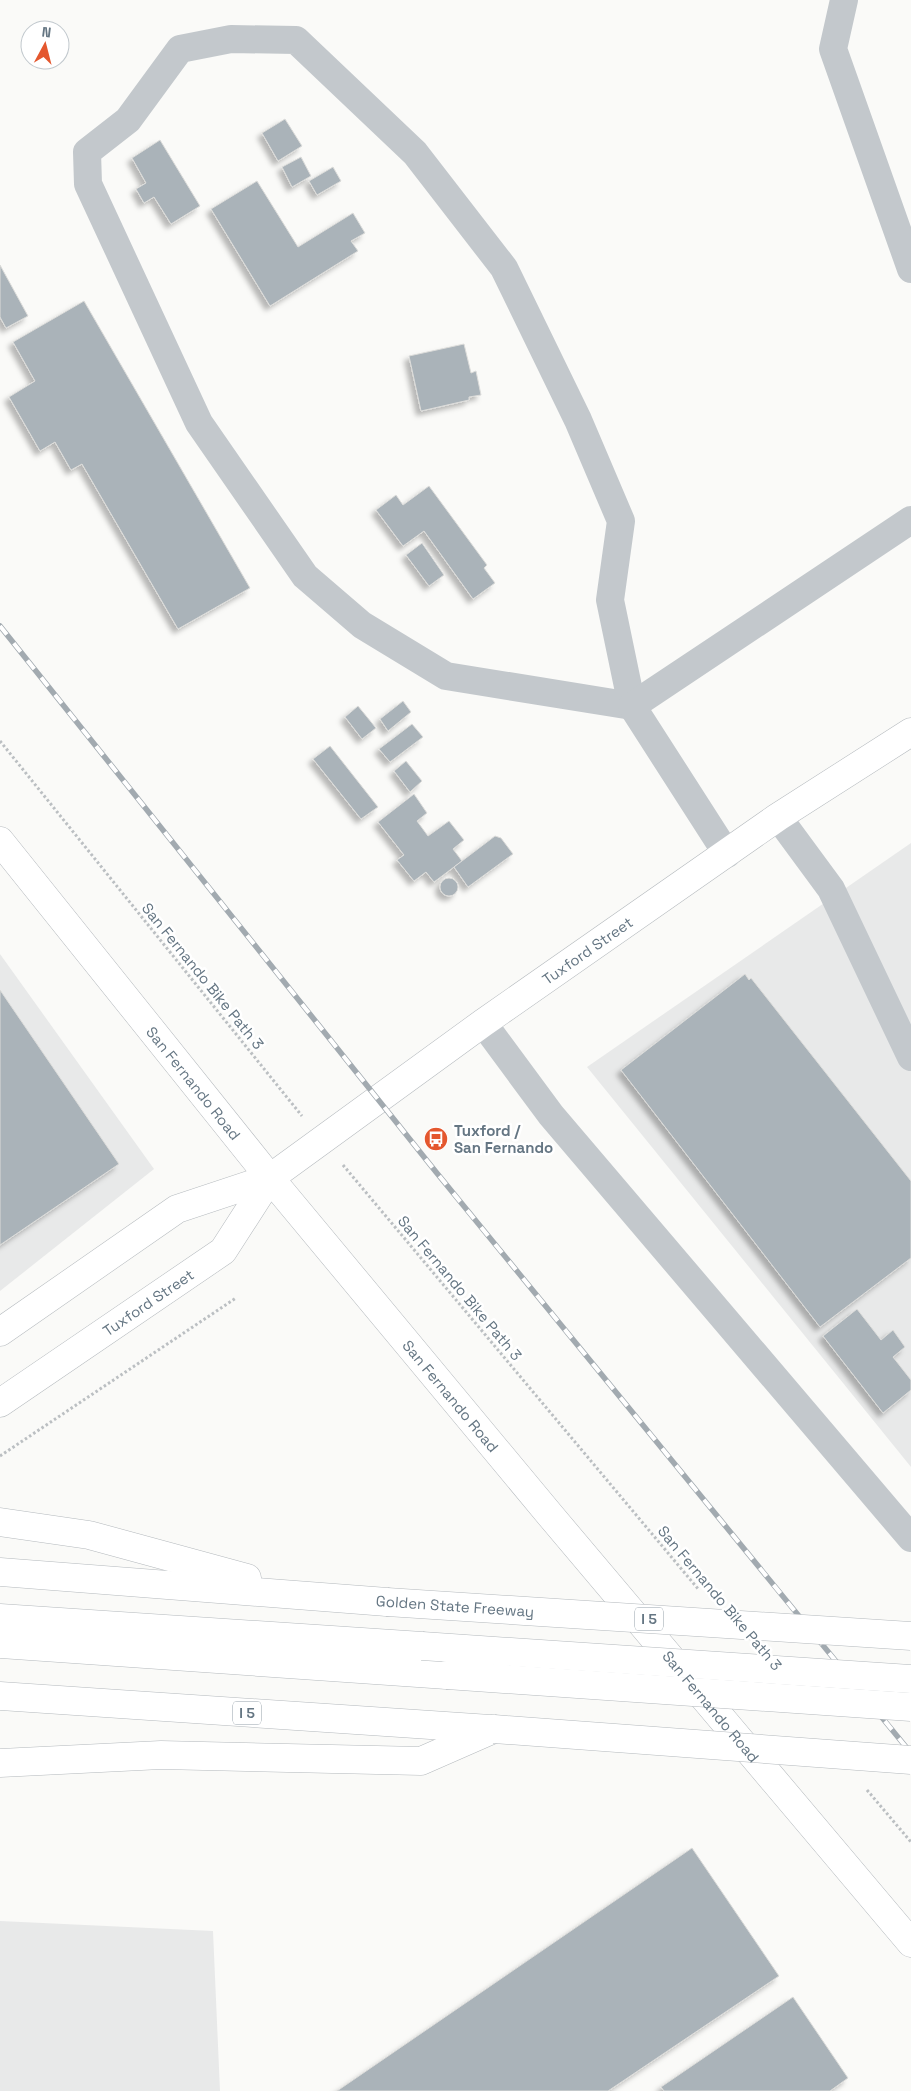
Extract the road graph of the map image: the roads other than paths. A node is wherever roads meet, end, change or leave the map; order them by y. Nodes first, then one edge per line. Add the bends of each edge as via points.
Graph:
1 (844, 0) edge
2 (911, 269) edge
3 (911, 520) edge
4 (632, 706) junction
5 (911, 732) edge
6 (778, 817) junction
7 (0, 841) edge
8 (727, 854) junction
9 (483, 1023) junction
10 (911, 1057) edge
11 (270, 1178) junction
12 (0, 1332) edge
13 (0, 1403) edge
14 (0, 1522) edge
15 (911, 1538) edge
16 (0, 1572) edge
17 (306, 1594) junction
18 (0, 1618) edge
19 (911, 1636) edge
20 (0, 1644) edge
21 (911, 1679) edge
22 (0, 1696) edge
23 (911, 1707) edge
24 (494, 1729) junction
25 (911, 1760) edge
26 (0, 1763) edge
27 (911, 1942) edge

1 - 2 street via 833,49
3 - 4 street
4 - 4 street via 610,600 621,521 578,420 504,268 415,153 296,40 231,39 180,49 128,120 87,152 88,184 199,423 305,576 362,625 446,676
4 - 8 street
5 - 6 main road, Tuxford Street
6 - 8 main road, Tuxford Street
6 - 10 street via 831,889
7 - 11 main road, San Fernando Road
8 - 9 main road, Tuxford Street
9 - 11 main road, Tuxford Street
9 - 15 street via 551,1115
11 - 12 main road, Tuxford Street via 178,1209
11 - 13 main road, Tuxford Street via 223,1251
11 - 27 main road, San Fernando Road
14 - 17 main road via 90,1535
16 - 17 main road, Golden State Freeway / I 5
17 - 19 main road, Golden State Freeway / I 5, bridge
18 - 21 main road, bridge
20 - 23 main road, bridge
22 - 24 main road, I 5
24 - 25 main road, I 5, bridge
24 - 26 main road via 421,1762 161,1755

